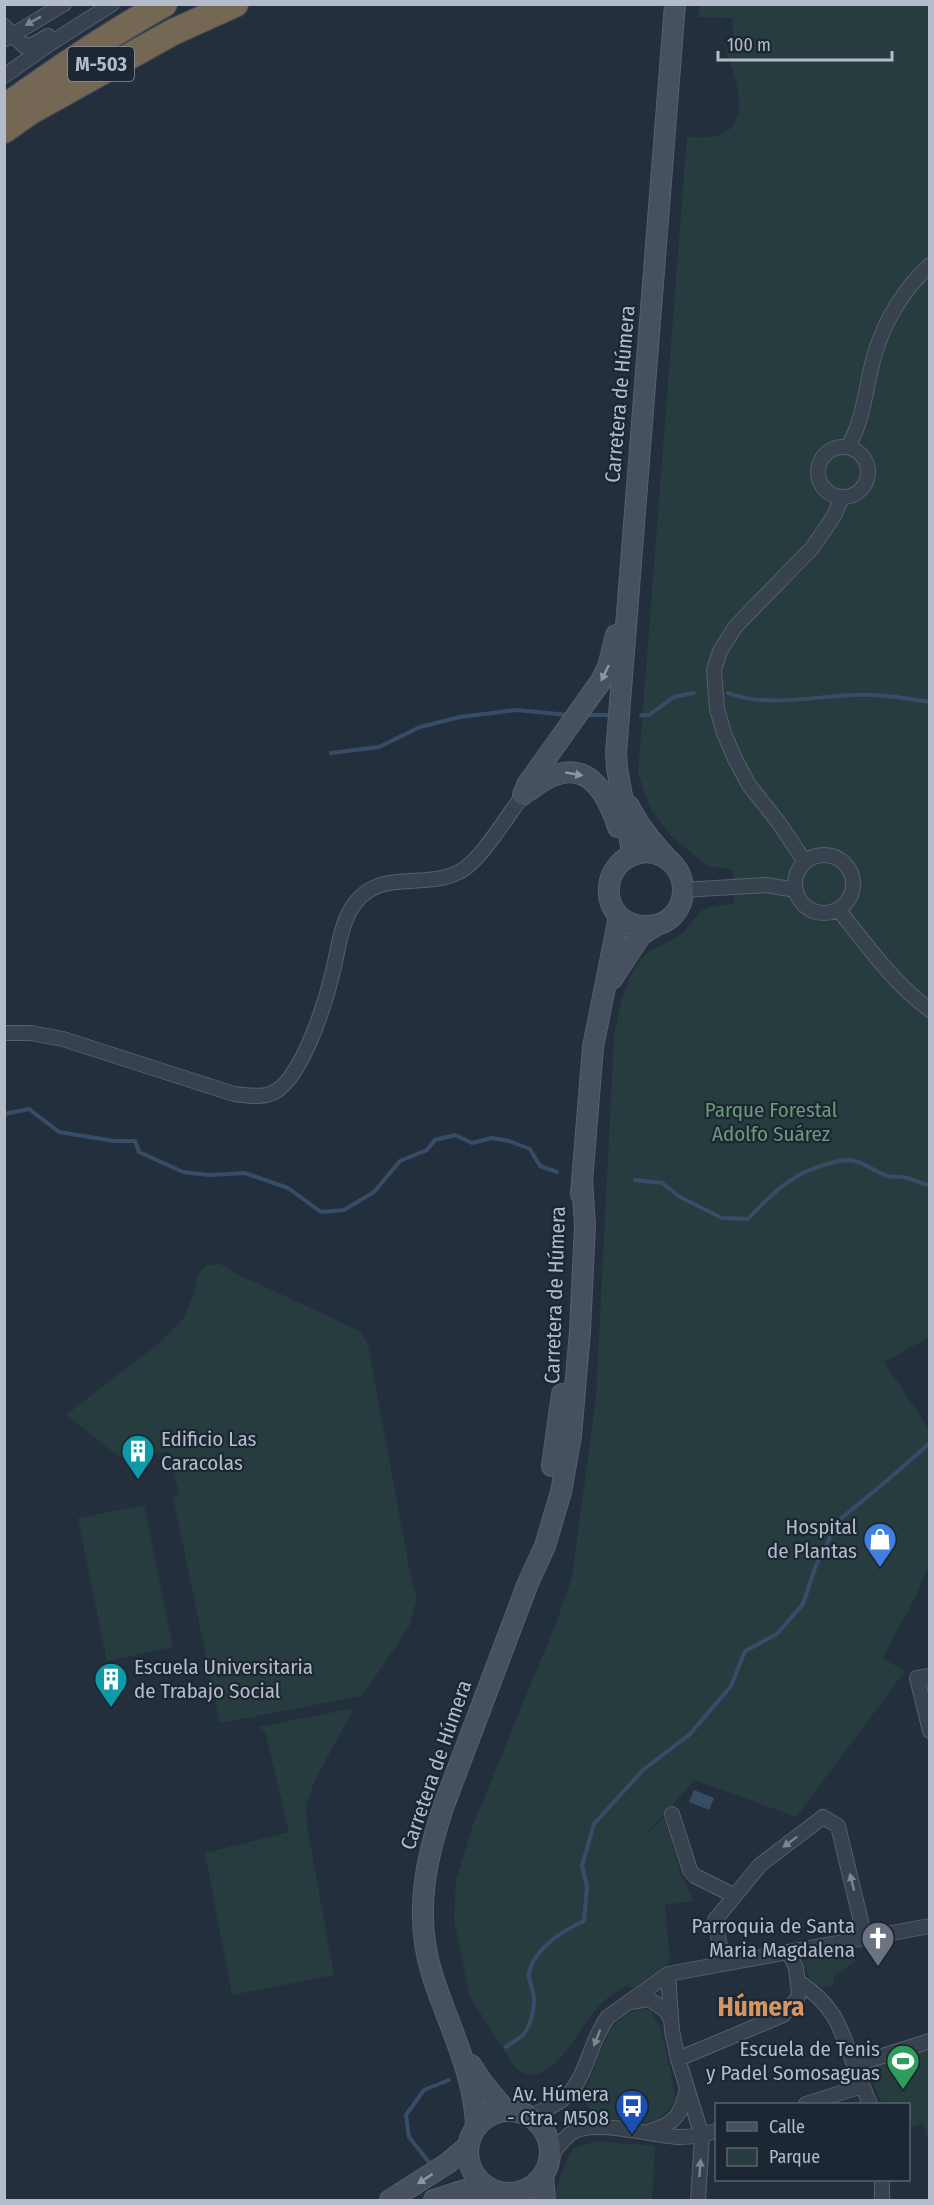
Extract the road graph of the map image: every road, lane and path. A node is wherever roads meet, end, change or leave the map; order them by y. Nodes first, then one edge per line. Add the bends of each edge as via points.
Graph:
1 (64, 4) edge
2 (102, 4) edge
3 (112, 4) edge
4 (142, 4) edge
5 (164, 4) edge
6 (203, 4) edge
7 (235, 4) edge
8 (675, 5) edge
9 (7, 34) edge
10 (4, 76) edge
11 (4, 96) edge
12 (11, 118) edge
13 (930, 265) edge
14 (848, 447) junction
15 (842, 497) junction
16 (630, 578) junction
17 (620, 787) junction
18 (523, 795) junction
19 (628, 857) junction
20 (668, 859) junction
21 (805, 862) junction
22 (683, 890) junction
23 (796, 890) junction
24 (838, 909) junction
25 (619, 917) junction
26 (660, 923) junction
27 (604, 992) junction
28 (930, 1010) edge
29 (6, 1033) dead end
30 (923, 1677) edge
31 (930, 1731) edge
32 (672, 1814) dead end
33 (735, 1896) junction
34 (930, 1926) edge
35 (865, 1938) junction
36 (789, 1952) junction
37 (723, 1964) junction
38 (668, 1974) junction
39 (799, 1982) junction
40 (822, 1998) junction
41 (796, 1999) junction
42 (625, 2003) junction
43 (671, 2020) junction
44 (455, 2037) junction
45 (930, 2042) edge
46 (678, 2059) junction
47 (854, 2065) junction
48 (862, 2086) junction
49 (687, 2089) junction
50 (809, 2103) edge
51 (870, 2103) edge
52 (506, 2110) junction
53 (530, 2116) junction
54 (476, 2127) junction
55 (715, 2132) edge
56 (644, 2133) junction
57 (702, 2136) junction
58 (467, 2147) junction
59 (551, 2156) junction
60 (543, 2176) junction
61 (882, 2181) edge
62 (505, 2195) edge
63 (396, 2197) edge
64 (434, 2200) edge
65 (545, 2200) edge
66 (698, 2200) edge
67 (882, 2200) edge

1 -> 9 street
2 - 9 street via 30,45 22,45
3 - 10 street
4 - 11 highway, M-503
5 - 12 highway, M-503 via 31,89
6 - 12 highway, M-503 via 143,36
7 - 12 highway, M-503 via 173,32
8 - 16 main road, Carretera de Húmera
13 - 14 street via 898,302 876,350 858,429
14 - 15 street via 863,456 869,473 860,491
14 - 15 street via 835,448 824,455 818,467 824,489
15 - 21 street via 812,549 736,626 720,651 714,670 717,708 735,759 749,785
16 - 17 main road, Carretera de Húmera via 616,753
16 -> 18 main road via 619,601 614,647 605,674
17 - 19 main road, Carretera de Húmera via 631,846
17 - 20 main road, Carretera de Húmera via 635,820
18 -> 19 main road via 553,775 583,775 607,798
18 - 29 street via 460,872 390,882 375,886 359,898 350,910 326,998 301,1061 291,1078 271,1094 234,1094 63,1039
19 - 20 main road via 647,852
19 - 25 main road via 613,872 609,886 610,900
20 - 22 main road via 681,875
21 - 23 street via 796,875
21 - 24 street via 821,855 830,856 850,871 852,888 845,904
22 - 23 street via 766,885
22 - 26 main road via 676,910
23 - 24 street via 799,899 812,910 820,913
24 - 28 street via 875,956
25 - 26 main road via 630,924
25 - 27 main road, Carretera de Húmera
26 - 27 main road, Carretera de Húmera via 641,935
27 - 44 main road, Carretera de Húmera via 593,1047 582,1182 585,1225 580,1331 571,1436 561,1492 545,1546 444,1805 424,1879 426,1951
30 - 31 street
32 - 33 street via 687,1866 695,1876
35 -> 33 street via 838,1826 823,1817 760,1865
33 - 37 street via 714,1920
34 - 35 street
35 - 36 street
36 - 37 street
36 - 39 street
37 - 38 street
38 - 42 street
38 - 43 street
39 - 40 street
39 - 41 street
40 - 41 street
40 - 47 street via 834,2013
41 - 46 street via 783,2014
42 - 43 street via 649,1999 665,2010
42 -> 53 street via 601,2026 571,2094
43 - 46 street
44 - 52 main road, Carretera de Húmera via 482,2082
44 - 54 main road, Carretera de Húmera via 473,2090
45 - 47 street
46 - 49 street
47 - 48 street
48 - 50 street
48 - 51 street
49 - 56 street via 673,2122
49 - 57 street
52 - 53 main road
52 - 54 main road via 489,2116
53 - 59 main road via 543,2128
54 - 58 main road
55 - 57 street
56 - 57 street
56 - 59 street via 604,2127 581,2129 565,2138
66 -> 57 street
58 - 62 main road via 472,2172 482,2183
58 -> 63 main road
59 - 60 main road
60 - 62 main road via 533,2186
60 - 65 main road
61 - 67 street
62 - 64 main road via 468,2189

